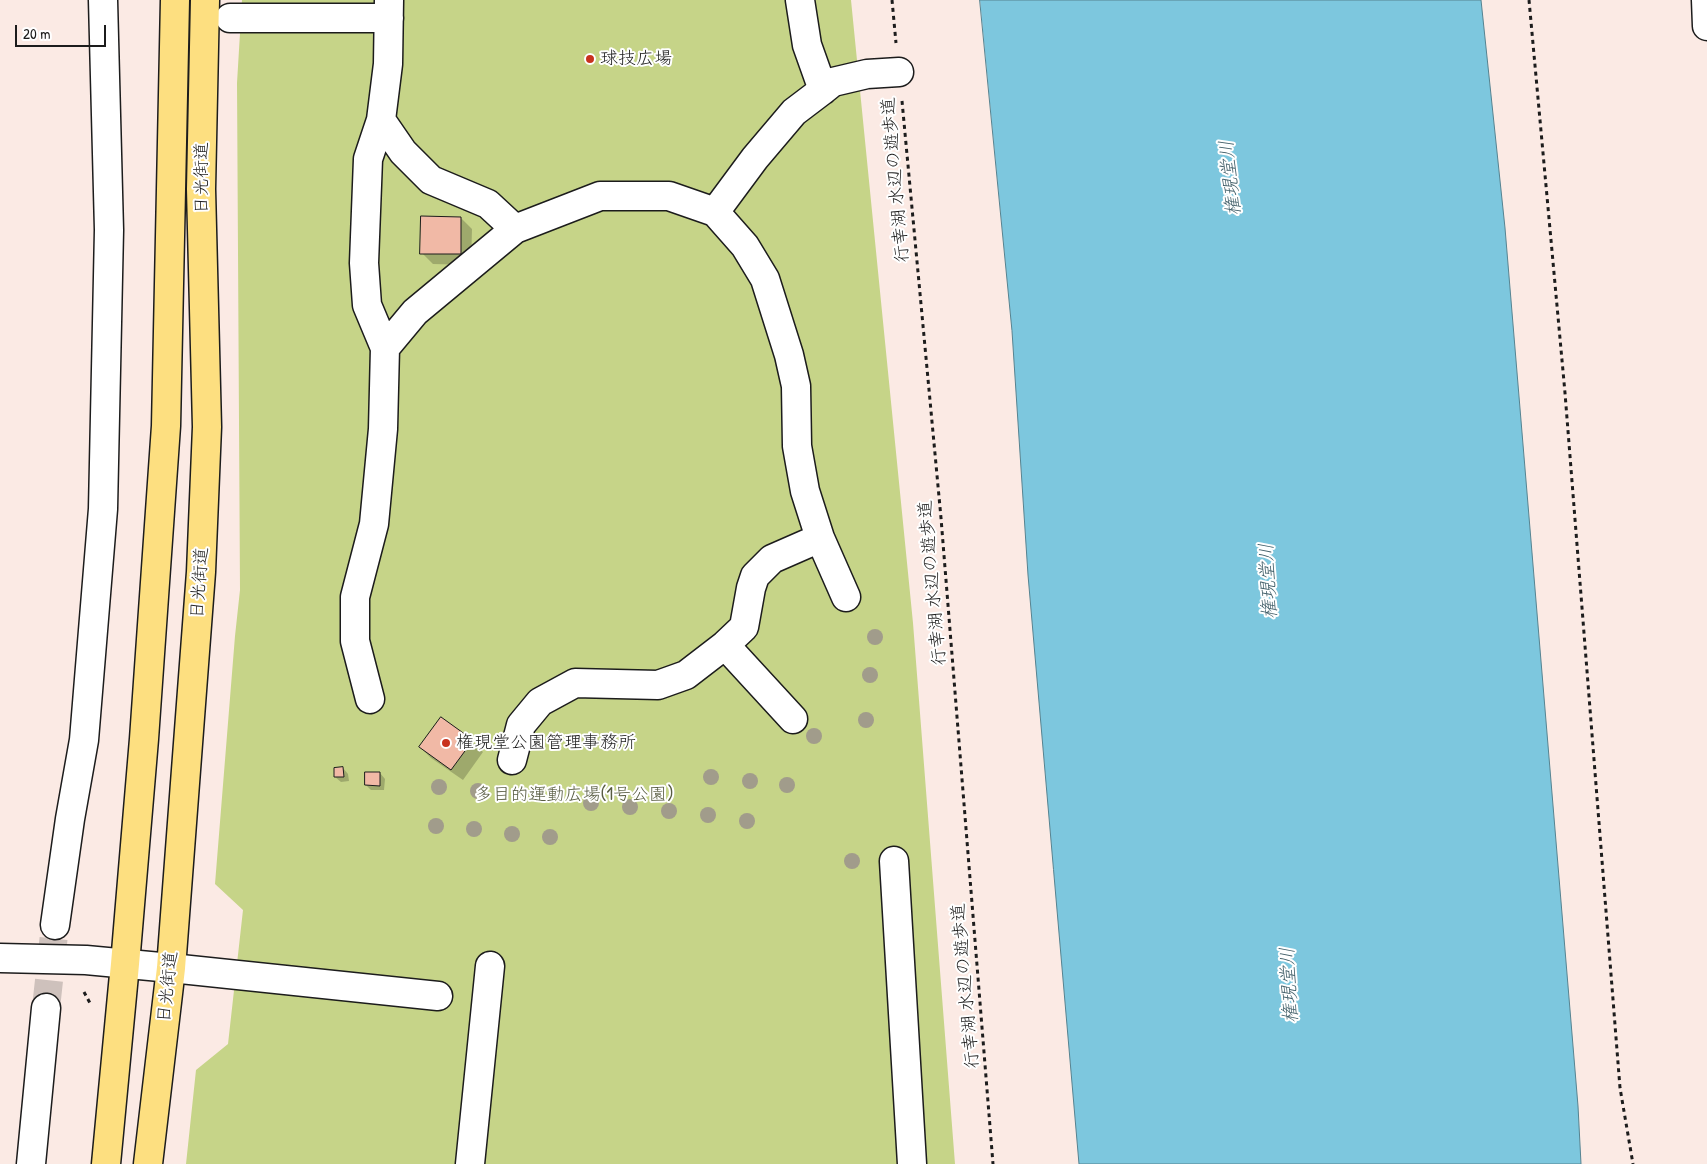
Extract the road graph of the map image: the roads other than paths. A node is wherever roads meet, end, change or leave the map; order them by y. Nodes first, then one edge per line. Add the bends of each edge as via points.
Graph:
1 (103, 0) edge
2 (175, 0) edge
3 (205, 0) edge
4 (800, 0) edge
5 (1706, 0) edge
6 (389, 9) edge
7 (230, 18) dead end
8 (1707, 26) edge
9 (899, 72) road end
10 (823, 90) junction
11 (381, 120) junction
12 (715, 212) junction
13 (515, 229) junction
14 (385, 348) junction
15 (820, 538) junction
16 (846, 597) dead end
17 (725, 646) junction
18 (370, 699) dead end
19 (793, 719) dead end
20 (512, 760) dead end
21 (894, 861) dead end
22 (55, 926) tunnel mouth
23 (0, 958) edge
24 (125, 964) junction
25 (490, 966) dead end
26 (171, 968) junction
27 (438, 996) dead end
28 (46, 1008) tunnel mouth
29 (31, 1164) edge
30 (106, 1164) edge
31 (148, 1164) edge
32 (470, 1164) edge
33 (912, 1164) edge

1 - 22 street via 109,230 103,509 84,740
2 - 24 highway, 日光街道 via 166,426
3 - 26 highway, 日光街道 via 202,189 207,427 202,572
4 - 10 street via 807,45
5 - 8 street
6 - 7 street
6 - 11 street via 388,64
9 - 10 street via 867,74 832,82
10 - 12 street via 794,112
11 - 13 street via 403,152 431,180 488,204
11 - 14 street via 368,159 364,263 367,305
12 - 13 street via 669,196 600,196
12 - 15 street via 745,246 765,279 796,386 797,446 805,490
13 - 14 street via 416,312
14 - 18 street via 383,429 374,524 355,597 355,641
15 - 16 street
15 - 17 street via 772,559 755,576 744,627
17 - 19 street
17 - 20 street via 686,675 658,685 575,683 540,702 521,726
21 - 33 street
23 - 24 street
24 - 26 street
24 - 30 highway, 日光街道
25 - 32 street
26 - 27 street
26 - 31 highway, 日光街道
28 - 29 street

